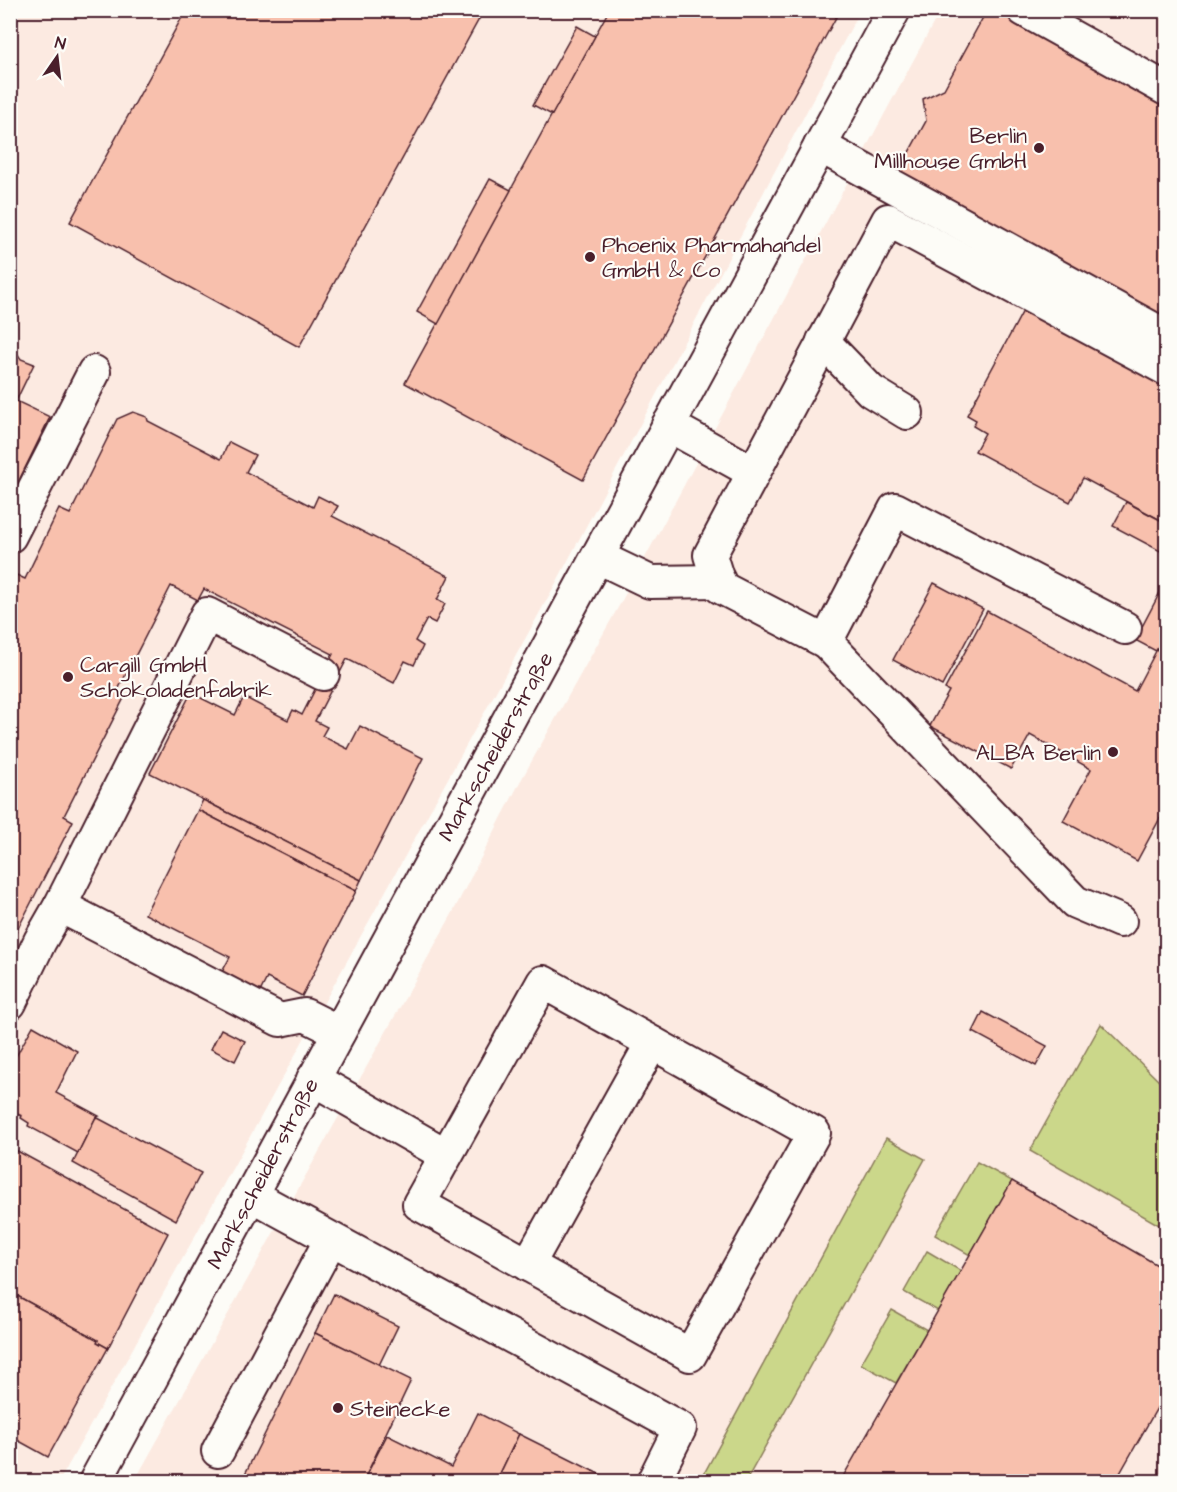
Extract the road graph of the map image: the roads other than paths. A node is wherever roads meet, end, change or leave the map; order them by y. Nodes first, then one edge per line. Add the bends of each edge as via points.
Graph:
1 (894, 10) edge
2 (1024, 10) edge
3 (1167, 90) edge
4 (820, 146) junction
5 (1167, 336) edge
6 (823, 341) junction
7 (1167, 369) edge
8 (94, 372) dead end
9 (907, 413) dead end
10 (669, 426) junction
11 (753, 472) junction
12 (10, 536) edge
13 (598, 557) junction
14 (719, 581) junction
15 (1125, 628) dead end
16 (826, 642) junction
17 (323, 674) dead end
18 (60, 906) junction
19 (1120, 921) dead end
20 (10, 1003) edge
21 (339, 1032) junction
22 (652, 1043) junction
23 (313, 1079) junction
24 (446, 1155) junction
25 (251, 1195) junction
26 (331, 1239) junction
27 (528, 1265) junction
28 (218, 1451) dead end
29 (95, 1482) edge
30 (653, 1482) edge

1 - 4 street, Markscheiderstraße
2 - 3 street
4 - 5 street
4 - 10 street, Markscheiderstraße
6 - 7 street via 888,220
6 - 9 street via 871,391
6 - 11 street
8 - 12 street
10 - 11 street
10 - 13 street, Markscheiderstraße
11 - 14 street via 710,555
13 - 14 street via 650,582
13 - 21 street, Markscheiderstraße
14 - 16 street via 720,587
15 - 16 street via 895,509
16 - 19 street via 1075,902
17 - 18 street via 207,614
18 - 20 street
18 - 21 street via 280,1020 305,1015
21 - 23 street, Markscheiderstraße
22 - 24 street via 543,982
22 - 27 street
22 - 27 street via 814,1133 690,1355
23 - 24 street
23 - 25 street, Markscheiderstraße
24 - 27 street via 419,1204
25 - 26 street
25 - 29 street, Markscheiderstraße
26 - 28 street
26 - 30 street via 680,1428

